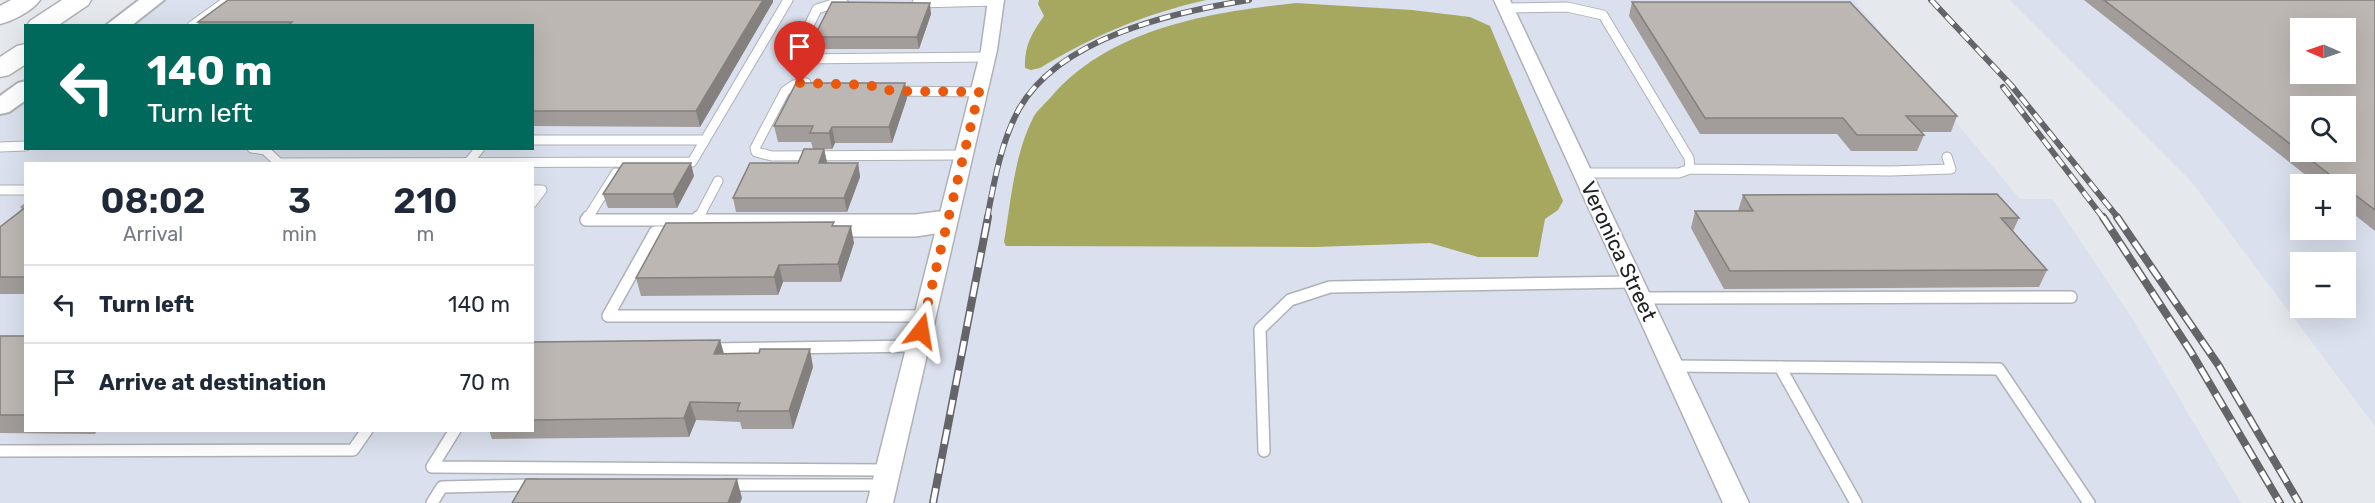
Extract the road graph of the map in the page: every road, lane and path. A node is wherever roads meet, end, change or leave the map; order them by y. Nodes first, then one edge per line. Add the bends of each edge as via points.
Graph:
1 (28, 0) edge
2 (79, 0) edge
3 (103, 0) edge
4 (153, 0) edge
5 (228, 0) edge
6 (788, 0) edge
7 (996, 0) edge
8 (912, 3) edge
9 (856, 4) edge
10 (1504, 4) edge
11 (0, 17) edge
12 (42, 24) edge
13 (68, 24) edge
14 (119, 24) edge
15 (195, 24) edge
16 (24, 35) edge
17 (0, 50) edge
18 (24, 53) edge
19 (987, 57) junction
20 (0, 69) edge
21 (820, 84) edge
22 (24, 89) edge
23 (884, 89) edge
24 (979, 92) junction
25 (0, 107) edge
26 (534, 140) edge
27 (705, 140) junction
28 (24, 146) edge
29 (0, 147) edge
30 (265, 150) edge
31 (478, 150) edge
32 (964, 155) junction
33 (1947, 157) dead end
34 (278, 162) edge
35 (469, 162) edge
36 (534, 163) edge
37 (1690, 169) junction
38 (616, 173) edge
39 (1582, 173) junction
40 (718, 181) dead end
41 (0, 190) edge
42 (24, 190) edge
43 (534, 190) edge
44 (534, 200) edge
45 (697, 220) junction
46 (948, 221) junction
47 (1637, 290) junction
48 (2071, 297) dead end
49 (925, 316) junction
50 (918, 346) junction
51 (696, 349) edge
52 (1672, 366) junction
53 (1780, 366) junction
54 (366, 432) edge
55 (454, 432) edge
56 (0, 451) edge
57 (1264, 451) dead end
58 (555, 485) edge
59 (707, 485) edge
60 (884, 486) edge
61 (432, 503) edge
62 (1736, 503) edge
63 (1856, 503) edge
64 (2089, 503) edge

1 - 11 highway
2 - 12 highway
3 - 13 highway
4 - 14 main road
5 - 15 lane
6 - 27 lane
7 - 8 lane
7 - 19 street
9 - 19 lane via 817,9 795,54 800,59
10 - 37 lane via 1571,7 1603,15 1689,158
10 - 39 street, Veronica Street
16 - 17 highway
18 - 20 highway
19 - 24 street
21 - 32 lane via 800,83 785,91 756,152 772,156
22 - 25 main road
23 - 24 lane
24 - 32 street
26 - 27 lane
27 - 36 lane via 692,162
28 - 29 lane
30 - 34 lane
31 - 35 lane
32 - 46 street
33 - 37 lane via 1951,169
37 - 39 lane via 1679,173
38 - 45 lane via 586,220
39 - 47 street, Veronica Street
40 - 45 lane
41 - 42 lane
43 - 44 lane via 542,190
45 - 46 lane
46 - 49 street
46 - 49 lane via 915,231 654,232 608,316
47 - 48 lane
47 - 52 street, Veronica Street
47 - 57 lane via 1330,287 1290,300 1260,329
49 - 50 street
50 - 51 lane
50 - 60 street
52 - 53 lane
52 - 62 street, Veronica Street
53 - 63 lane
53 - 64 lane via 1999,369
54 - 56 lane via 353,450
55 - 60 lane via 432,467
58 - 61 lane via 442,487
59 - 60 lane

